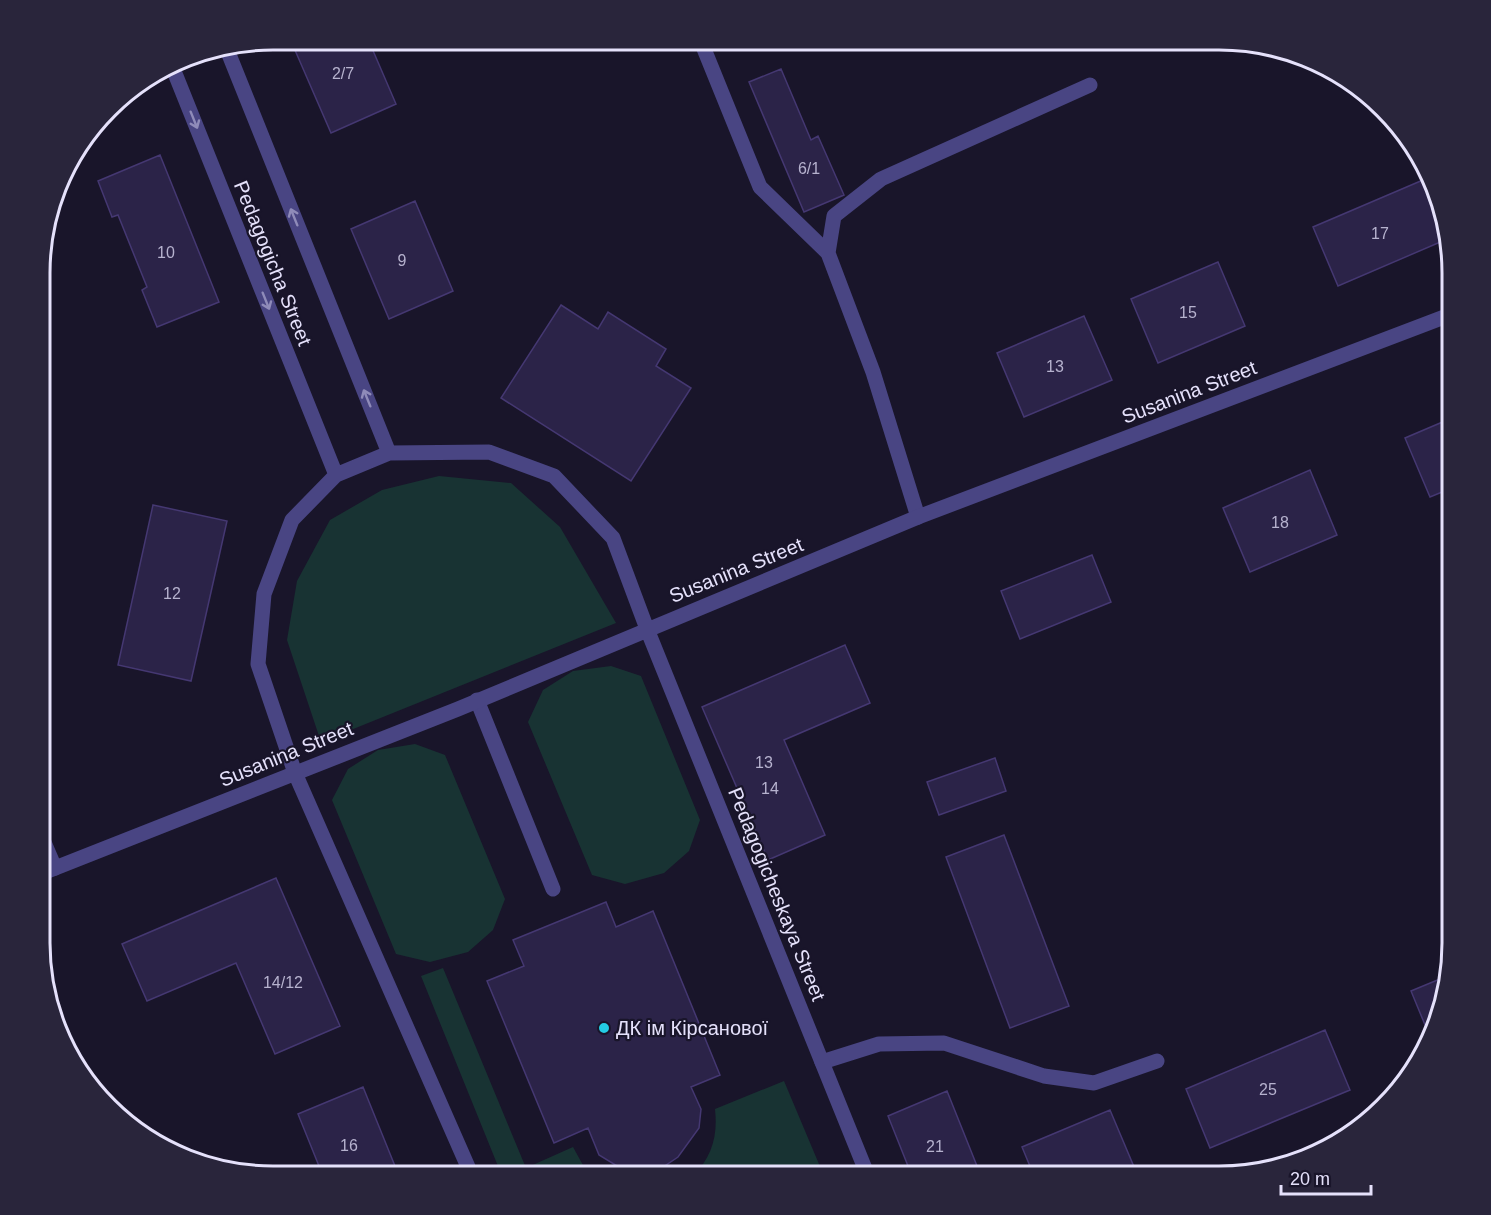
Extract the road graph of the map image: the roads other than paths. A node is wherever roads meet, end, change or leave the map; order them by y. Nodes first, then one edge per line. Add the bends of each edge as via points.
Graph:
1 (704, 50) edge
2 (229, 54) edge
3 (175, 73) edge
4 (1090, 85) dead end
5 (828, 253) junction
6 (1442, 318) edge
7 (389, 453) junction
8 (336, 476) junction
9 (918, 517) junction
10 (647, 629) junction
11 (477, 700) junction
12 (295, 773) junction
13 (50, 856) edge
14 (55, 868) junction
15 (50, 870) edge
16 (553, 889) dead end
17 (1157, 1061) dead end
18 (822, 1062) junction
19 (468, 1166) edge
20 (864, 1166) edge

1 - 5 street via 760,187
7 -> 2 street, Pedagogicha Street
3 -> 8 street, Pedagogicha Street
4 - 5 street via 881,179 834,216
5 - 9 street via 873,372
6 - 9 street, Susanina Street
7 - 8 street
7 - 10 street via 489,452 554,476 613,538
8 - 12 street via 292,520 264,594 258,664
9 - 10 street, Susanina Street
10 - 11 street, Susanina Street
10 - 18 street, Pedagogicheskaya Street
11 - 12 street, Susanina Street
11 - 16 street
12 - 14 street, Susanina Street
12 - 19 street
13 - 14 street
14 - 15 street, Susanina Street
17 - 18 street via 1094,1083 1044,1076 944,1043 879,1044
18 - 20 street, Pedagogicheskaya Street

